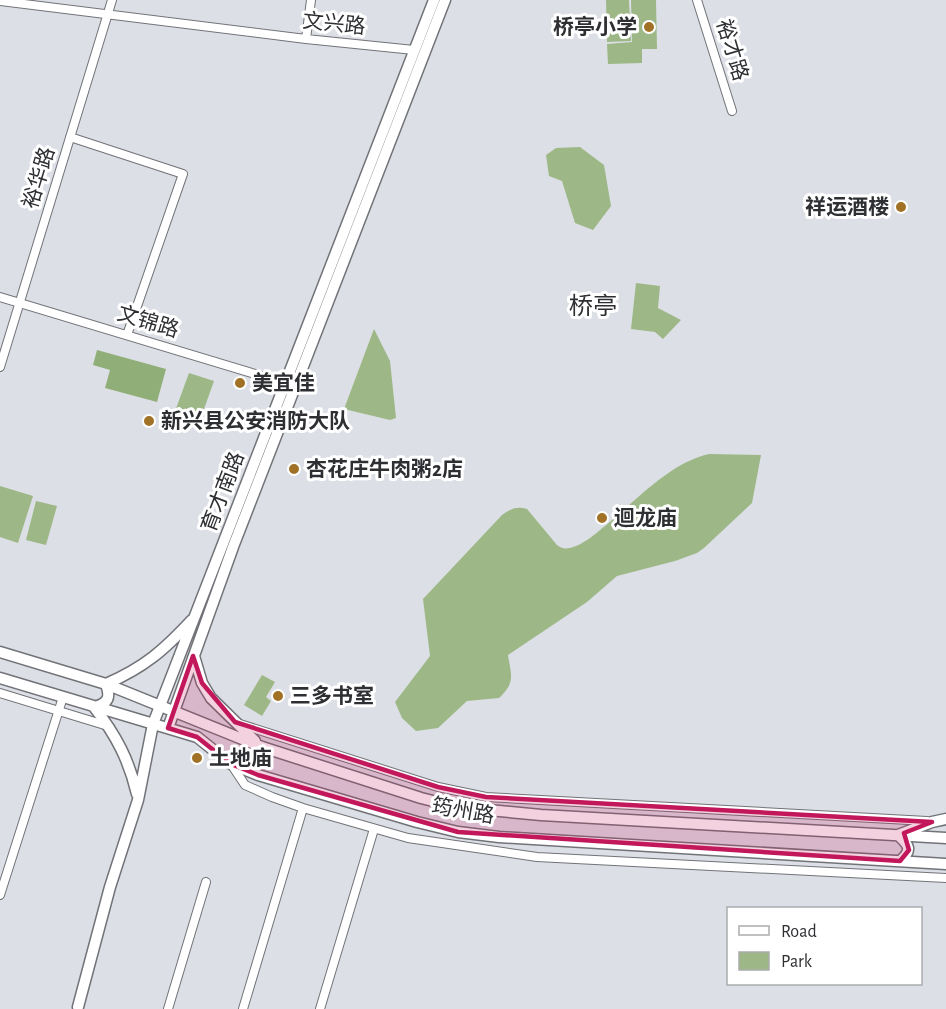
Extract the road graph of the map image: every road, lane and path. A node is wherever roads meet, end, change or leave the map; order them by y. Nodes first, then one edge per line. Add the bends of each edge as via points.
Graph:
1 (112, 0) edge
2 (311, 0) edge
3 (434, 0) edge
4 (445, 0) edge
5 (697, 0) edge
6 (0, 1) edge
7 (107, 14) junction
8 (306, 39) junction
9 (414, 50) junction
10 (732, 111) dead end
11 (70, 138) junction
12 (0, 297) edge
13 (20, 302) junction
14 (127, 335) junction
15 (0, 367) edge
16 (285, 383) junction
17 (197, 616) junction
18 (0, 652) edge
19 (194, 656) junction
20 (0, 678) edge
21 (106, 684) junction
22 (0, 693) edge
23 (63, 697) junction
24 (160, 706) junction
25 (94, 707) junction
26 (58, 711) junction
27 (174, 711) junction
28 (235, 722) junction
29 (153, 724) junction
30 (110, 727) junction
31 (168, 728) junction
32 (262, 747) junction
33 (231, 764) junction
34 (138, 800) junction
35 (303, 808) junction
36 (946, 819) edge
37 (932, 822) junction
38 (374, 829) junction
39 (898, 835) junction
40 (946, 838) edge
41 (900, 861) junction
42 (946, 864) edge
43 (946, 878) edge
44 (206, 882) dead end
45 (0, 895) edge
46 (78, 1007) dead end
47 (168, 1009) edge
48 (243, 1009) edge
49 (320, 1009) edge

1 - 7 street, 裕华路
2 - 8 street
3 - 9 main road, 育才南路
4 - 19 main road, 育才南路
5 - 10 street, 裕才路
6 - 7 street, 文兴路
7 - 8 street, 文兴路
7 - 11 street, 裕华路
8 - 9 street, 文兴路
9 - 16 main road, 育才南路
11 - 13 street, 裕华路
11 - 14 street via 183,174
12 - 13 street, 文锦路
13 - 14 street, 文锦路
13 - 15 street, 裕华路
14 - 16 street, 文锦路
16 - 17 main road, 育才南路
17 - 21 main road via 164,649
17 - 24 main road, 育才南路
18 - 21 main road, 筠州路
19 - 27 main road, 育才南路
19 - 28 main road via 211,698
20 - 23 main road, 筠州路
21 - 24 main road, 筠州路
21 - 25 main road via 109,699
22 - 26 street
23 - 25 main road, 筠州路
23 - 26 street
24 - 27 main road, 筠州路
24 - 29 main road, 育才南路
25 - 29 main road, 筠州路
25 - 30 main road
26 - 30 street
26 - 45 street
27 - 31 main road, 育才南路
27 - 32 main road, 筠州路
28 - 32 main road
28 - 37 street via 438,788 486,796
29 - 31 main road, 筠州路
29 - 34 main road, 育才南路
30 - 34 main road via 130,766
31 - 33 main road, 筠州路 via 197,737
32 - 39 main road, 筠州路 via 457,807
33 - 35 street via 244,785
33 - 41 main road, 筠州路 via 458,832
34 - 46 main road, 育才南路
35 - 38 street
35 - 48 street
36 - 37 main road
37 - 39 main road
38 - 43 street via 408,838 537,857
38 - 49 street
39 - 40 main road, 筠州路
39 - 41 main road via 909,850
41 - 42 main road, 筠州路
44 - 47 street

